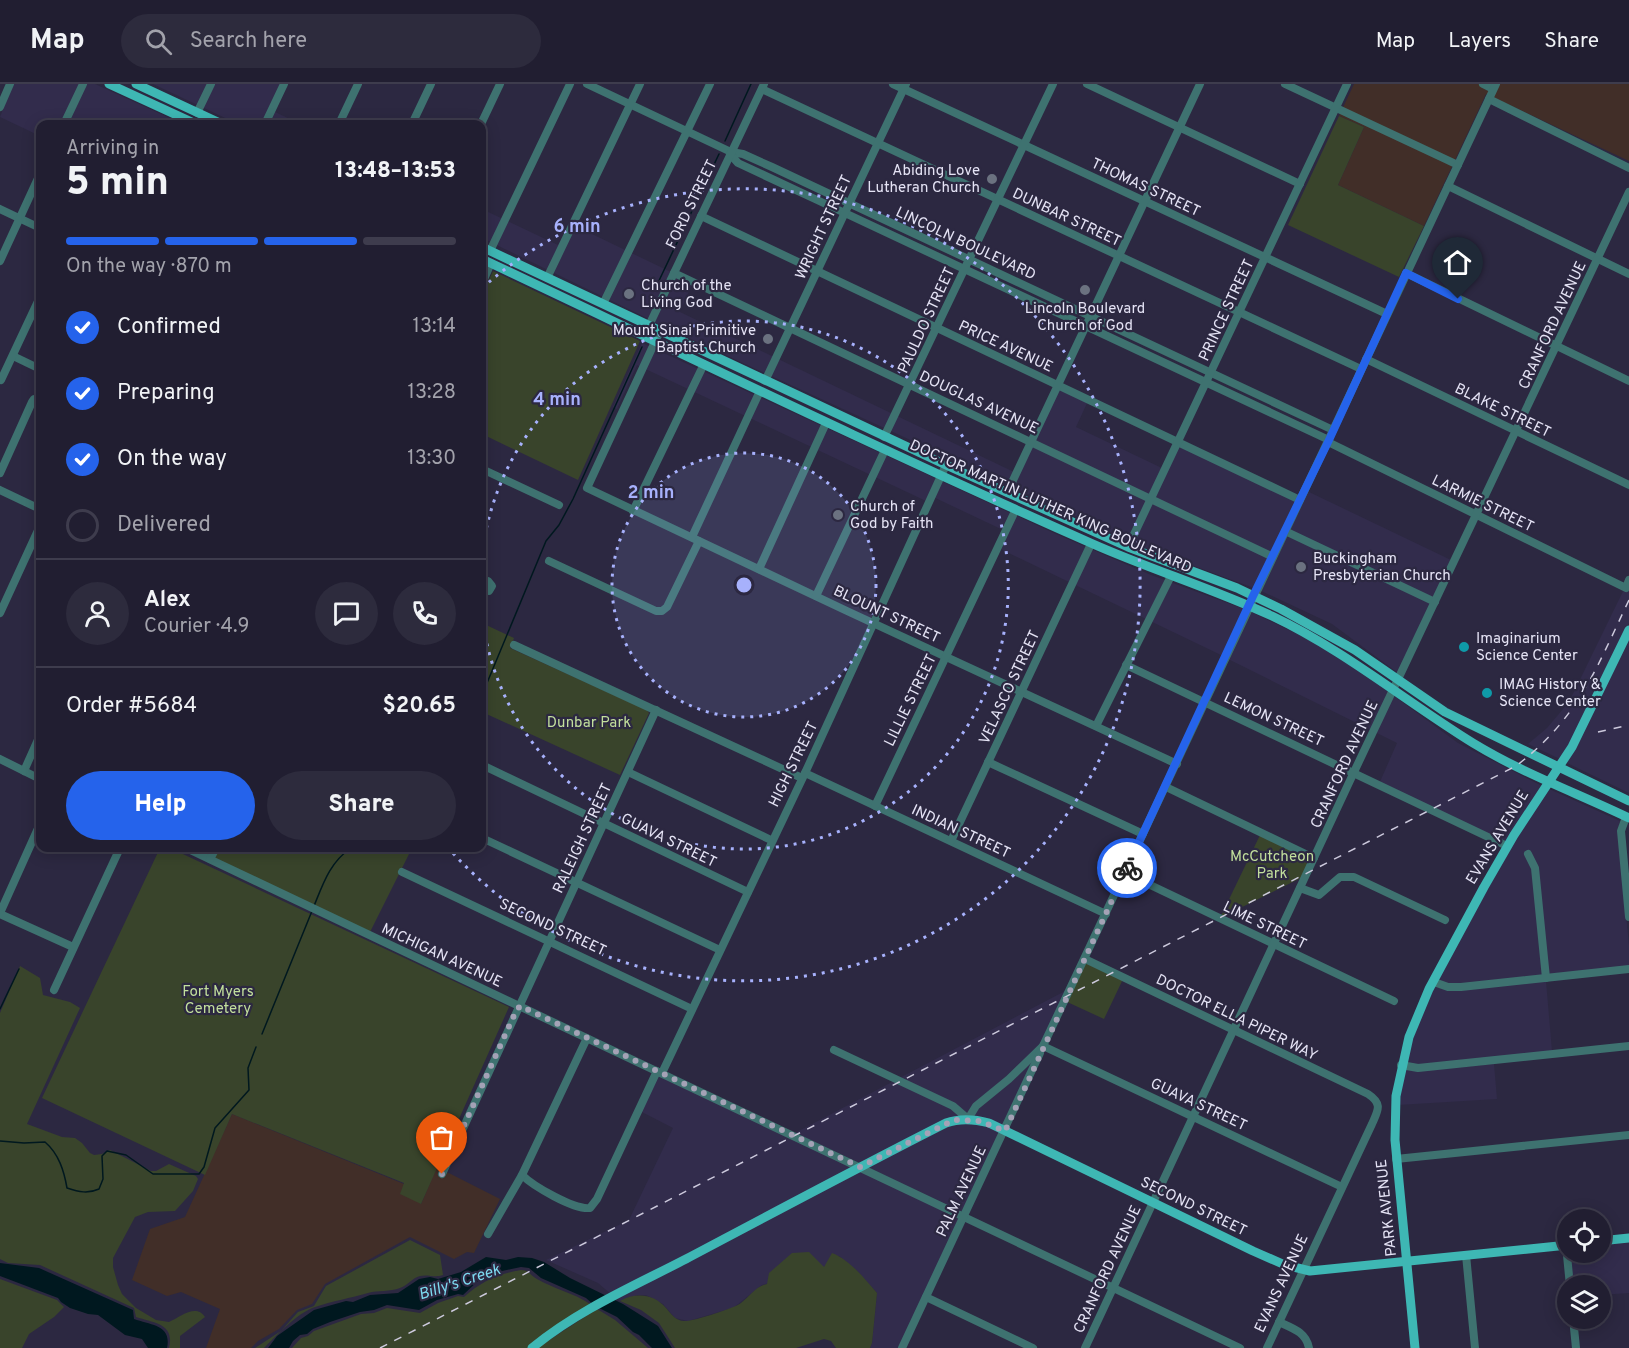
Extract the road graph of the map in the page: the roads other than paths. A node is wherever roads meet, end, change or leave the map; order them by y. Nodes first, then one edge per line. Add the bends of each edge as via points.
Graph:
1 (10, 84) edge
2 (83, 84) edge
3 (109, 84) edge
4 (136, 84) edge
5 (211, 84) edge
6 (284, 84) edge
7 (358, 84) edge
8 (431, 84) edge
9 (500, 84) edge
10 (570, 84) edge
11 (587, 84) edge
12 (640, 84) edge
13 (710, 84) edge
14 (893, 84) edge
15 (1053, 84) edge
16 (1087, 84) edge
17 (1200, 84) edge
18 (1285, 84) edge
19 (1347, 84) edge
20 (1483, 84) edge
21 (763, 86) edge
22 (905, 86) edge
23 (1494, 87) edge
24 (1489, 99) junction
25 (630, 105) junction
26 (0, 107) edge
27 (1336, 108) junction
28 (197, 113) junction
29 (180, 117) junction
30 (66, 120) edge
31 (186, 120) edge
32 (213, 120) edge
33 (267, 120) edge
34 (341, 120) edge
35 (413, 120) edge
36 (483, 120) edge
37 (1179, 128) junction
38 (687, 132) junction
39 (878, 143) junction
40 (1024, 144) junction
41 (731, 153) junction
42 (1458, 165) junction
43 (1629, 168) edge
44 (36, 183) edge
45 (1300, 184) junction
46 (1448, 186) junction
47 (1629, 192) edge
48 (998, 200) junction
49 (1145, 201) junction
50 (850, 203) junction
51 (0, 209) edge
52 (845, 213) junction
53 (701, 216) junction
54 (20, 218) junction
55 (36, 226) edge
56 (486, 249) edge
57 (1119, 256) junction
58 (1265, 257) junction
59 (506, 258) junction
60 (969, 259) junction
61 (1598, 259) junction
62 (0, 261) edge
63 (486, 261) edge
64 (492, 264) junction
65 (964, 269) junction
66 (817, 271) junction
67 (674, 273) junction
68 (1406, 273) junction
69 (1629, 274) edge
70 (486, 276) edge
71 (547, 278) junction
72 (603, 304) junction
73 (36, 306) edge
74 (1239, 312) junction
75 (1387, 314) junction
76 (1091, 316) junction
77 (649, 326) junction
78 (1086, 326) junction
79 (937, 327) junction
80 (790, 328) junction
81 (660, 331) junction
82 (644, 336) junction
83 (655, 341) junction
84 (1556, 346) junction
85 (13, 356) junction
86 (1366, 359) junction
87 (704, 364) junction
88 (36, 367) edge
89 (1361, 369) junction
90 (1211, 372) junction
91 (1, 380) edge
92 (765, 381) junction
93 (1629, 381) edge
94 (1206, 383) junction
95 (910, 384) junction
96 (1058, 385) junction
97 (750, 387) junction
98 (760, 392) junction
99 (36, 399) edge
100 (826, 423) junction
101 (1333, 430) junction
102 (874, 432) junction
103 (1516, 432) junction
104 (884, 437) junction
105 (1031, 441) junction
106 (1328, 441) junction
107 (1178, 442) junction
108 (885, 450) junction
109 (946, 465) junction
110 (486, 471) edge
111 (0, 473) edge
112 (941, 476) junction
113 (1629, 485) edge
114 (0, 490) edge
115 (1006, 493) junction
116 (1151, 499) junction
117 (1300, 500) junction
118 (559, 505) dead end
119 (36, 507) edge
120 (1016, 509) junction
121 (633, 511) junction
122 (1477, 515) junction
123 (1046, 522) junction
124 (1085, 528) junction
125 (1285, 531) junction
126 (36, 535) edge
127 (695, 539) junction
128 (1091, 544) junction
129 (1125, 546) junction
130 (1273, 556) junction
131 (549, 561) dead end
132 (759, 569) junction
133 (1171, 576) junction
134 (486, 582) edge
135 (1627, 584) edge
136 (486, 590) edge
137 (816, 596) junction
138 (1253, 596) junction
139 (1435, 603) junction
140 (1249, 606) junction
141 (0, 613) edge
142 (873, 623) junction
143 (1629, 630) edge
144 (514, 645) dead end
145 (946, 656) junction
146 (1126, 665) junction
147 (1396, 685) junction
148 (1022, 691) junction
149 (1205, 702) junction
150 (656, 710) junction
151 (1096, 726) junction
152 (36, 744) edge
153 (0, 759) edge
154 (988, 762) junction
155 (1177, 764) junction
156 (486, 767) edge
157 (1558, 767) junction
158 (24, 771) junction
159 (628, 772) junction
160 (1354, 772) junction
161 (36, 776) edge
162 (803, 776) junction
163 (1548, 781) junction
164 (1166, 787) junction
165 (1629, 801) edge
166 (875, 806) junction
167 (1627, 818) edge
168 (604, 823) junction
169 (36, 833) edge
170 (1143, 834) junction
171 (486, 840) edge
172 (771, 840) junction
173 (951, 841) junction
174 (1507, 846) junction
175 (118, 852) edge
176 (195, 852) edge
177 (214, 852) edge
178 (1528, 854) dead end
179 (1314, 858) junction
180 (210, 859) junction
181 (402, 872) dead end
182 (1125, 873) junction
183 (577, 883) junction
184 (1300, 888) junction
185 (748, 892) junction
186 (0, 913) edge
187 (1106, 914) junction
188 (1629, 917) edge
189 (1445, 920) dead end
190 (549, 942) junction
191 (1274, 945) junction
192 (73, 947) junction
193 (720, 950) junction
194 (1085, 959) junction
195 (1629, 969) edge
196 (1546, 978) junction
197 (1434, 982) junction
198 (54, 990) dead end
199 (1394, 1001) dead end
200 (520, 1006) junction
201 (692, 1009) junction
202 (1234, 1030) junction
203 (587, 1038) junction
204 (1043, 1046) junction
205 (1629, 1046) edge
206 (834, 1050) dead end
207 (1401, 1065) junction
208 (659, 1072) junction
209 (1376, 1099) joint
210 (1193, 1117) junction
211 (968, 1119) junction
212 (1005, 1131) junction
213 (1629, 1135) edge
214 (1396, 1159) junction
215 (860, 1167) junction
216 (442, 1174) dead end
217 (522, 1175) junction
218 (1342, 1187) junction
219 (1153, 1203) junction
220 (964, 1216) junction
221 (488, 1234) dead end
222 (1629, 1238) edge
223 (1611, 1240) edge
224 (1557, 1246) edge
225 (1466, 1256) junction
226 (1407, 1262) junction
227 (1303, 1271) junction
228 (1113, 1287) junction
229 (926, 1297) junction
230 (1279, 1322) junction
231 (1575, 1329) edge
232 (532, 1348) edge
233 (902, 1348) edge
234 (1033, 1348) edge
235 (1085, 1348) edge
236 (1240, 1348) edge
237 (1267, 1348) edge
238 (1309, 1348) edge
239 (1415, 1348) edge
240 (1475, 1348) edge
241 (1576, 1348) edge

1 - 26 street
2 - 30 street
3 - 29 main road
4 - 28 main road
5 - 28 street
6 - 33 street
7 - 34 street
8 - 35 street
9 - 36 street
10 - 56 street
11 - 25 street, LINCOLN BOULEVARD
12 - 25 street
13 - 38 street
14 - 22 street, THOMAS STREET
15 - 40 street, PAULDO STREET
16 - 37 street
17 - 37 street
18 - 27 street
19 - 27 street, PRINCE STREET
20 - 23 street
21 - 39 street, DUNBAR STREET
21 - 41 street, FORD STREET
22 - 39 street, WRIGHT STREET
22 - 40 street, THOMAS STREET
23 - 24 street, PALM AVENUE
24 - 42 street, PALM AVENUE
24 - 43 street
25 - 38 street, LINCOLN BOULEVARD
25 - 71 street
27 - 42 street
27 - 45 street, PRINCE STREET
28 - 29 main road
28 - 32 main road
29 - 31 main road
37 - 45 street
37 - 49 street
38 - 41 street, LINCOLN BOULEVARD
38 - 72 street
39 - 48 street, DUNBAR STREET
39 - 50 street, WRIGHT STREET
40 - 48 street, PAULDO STREET
40 - 49 street, THOMAS STREET
41 - 50 street, LINCOLN BOULEVARD via 743,154
41 - 52 street, LINCOLN BOULEVARD via 738,163
41 - 53 street, FORD STREET
42 - 46 street, PALM AVENUE
44 - 54 street
45 - 58 street, PRINCE STREET
46 - 61 street
46 - 68 street, PALM AVENUE
47 - 61 street, CRANFORD AVENUE
48 - 57 street, DUNBAR STREET
48 - 60 street, PAULDO STREET
49 - 57 street
49 - 58 street, THOMAS STREET
50 - 52 street, WRIGHT STREET
50 - 60 street, LINCOLN BOULEVARD
51 - 54 street
52 - 65 street, LINCOLN BOULEVARD
52 - 66 street, WRIGHT STREET
53 - 66 street, PRICE AVENUE
53 - 67 street, FORD STREET
54 - 55 street
54 - 62 street
56 - 59 main road, DOCTOR MARTIN LUTHER KING BOULEVARD
57 - 74 street, DUNBAR STREET
57 - 76 street
58 - 74 street, PRINCE STREET
58 - 75 street, THOMAS STREET
59 - 64 main road
59 - 71 main road, DOCTOR MARTIN LUTHER KING BOULEVARD
60 - 65 street, PAULDO STREET
60 - 76 street, LINCOLN BOULEVARD
61 - 69 street
61 - 84 street, CRANFORD AVENUE
63 - 64 main road, DOCTOR MARTIN LUTHER KING BOULEVARD
64 - 70 street
64 - 82 main road, DOCTOR MARTIN LUTHER KING BOULEVARD
65 - 78 street, LINCOLN BOULEVARD
65 - 79 street, PAULDO STREET
66 - 79 street, PRICE AVENUE
66 - 80 street, WRIGHT STREET
67 - 77 street, FORD STREET
67 - 80 street, DOUGLAS AVENUE
68 - 75 street, PALM AVENUE
68 - 84 street
71 - 72 main road, DOCTOR MARTIN LUTHER KING BOULEVARD
72 - 77 main road, DOCTOR MARTIN LUTHER KING BOULEVARD
73 - 85 street
74 - 89 street, DUNBAR STREET
74 - 90 street, PRINCE STREET
75 - 86 street, PALM AVENUE
76 - 78 street
76 - 90 street, LINCOLN BOULEVARD
77 - 81 main road, DOCTOR MARTIN LUTHER KING BOULEVARD
77 - 82 street, FORD STREET
78 - 94 street, LINCOLN BOULEVARD
78 - 96 street
79 - 95 street, PAULDO STREET
79 - 96 street, PRICE AVENUE
80 - 92 street, WRIGHT STREET
80 - 95 street, DOUGLAS AVENUE
81 - 83 street
81 - 92 main road, DOCTOR MARTIN LUTHER KING BOULEVARD
82 - 83 main road, DOCTOR MARTIN LUTHER KING BOULEVARD
83 - 87 main road, DOCTOR MARTIN LUTHER KING BOULEVARD
83 - 121 street, BLOUNT STREET via 587,488
84 - 93 street
84 - 103 street, CRANFORD AVENUE
85 - 88 street
85 - 91 street
86 - 89 street, PALM AVENUE
86 - 103 street, BLAKE STREET
87 - 97 main road, DOCTOR MARTIN LUTHER KING BOULEVARD
87 - 121 street
89 - 101 street, PALM AVENUE
90 - 94 street, PRINCE STREET
90 - 101 street, LINCOLN BOULEVARD
92 - 97 main road
92 - 102 main road, DOCTOR MARTIN LUTHER KING BOULEVARD
94 - 106 street, LINCOLN BOULEVARD
94 - 107 street, PRINCE STREET
95 - 104 street, PAULDO STREET
95 - 105 street, DOUGLAS AVENUE
96 - 105 street
96 - 107 street, PRICE AVENUE
97 - 98 main road, DOCTOR MARTIN LUTHER KING BOULEVARD
98 - 100 main road, DOCTOR MARTIN LUTHER KING BOULEVARD
98 - 127 street
99 - 111 street
100 - 102 main road via 832,420 859,431
100 - 108 main road, DOCTOR MARTIN LUTHER KING BOULEVARD
100 - 132 street
101 - 106 street, PALM AVENUE
102 - 104 main road, DOCTOR MARTIN LUTHER KING BOULEVARD
103 - 113 street, BLAKE STREET
103 - 122 street, CRANFORD AVENUE
104 - 109 main road, DOCTOR MARTIN LUTHER KING BOULEVARD
105 - 115 street
105 - 116 street, DOUGLAS AVENUE
106 - 117 street, PALM AVENUE
106 - 122 street, LARMIE STREET
107 - 116 street, PRINCE STREET
107 - 117 street, PRICE AVENUE
108 - 112 main road, DOCTOR MARTIN LUTHER KING BOULEVARD
108 - 137 street
109 - 112 street, HIGH STREET
109 - 115 main road, DOCTOR MARTIN LUTHER KING BOULEVARD
110 - 118 street
112 - 120 main road, DOCTOR MARTIN LUTHER KING BOULEVARD
112 - 142 street, HIGH STREET
114 - 119 street
115 - 124 main road, DOCTOR MARTIN LUTHER KING BOULEVARD
116 - 129 street, PRINCE STREET
116 - 130 street, DOUGLAS AVENUE
117 - 125 street, PALM AVENUE
120 - 123 main road, DOCTOR MARTIN LUTHER KING BOULEVARD
120 - 145 street, LILLIE STREET
121 - 127 street, BLOUNT STREET
122 - 135 street, LARMIE STREET
122 - 139 street, CRANFORD AVENUE
123 - 124 main road via 1077,531
123 - 128 main road, DOCTOR MARTIN LUTHER KING BOULEVARD
124 - 129 main road, DOCTOR MARTIN LUTHER KING BOULEVARD
125 - 130 street, PALM AVENUE
125 - 139 street
126 - 141 street
127 - 131 street via 670,601 662,611
127 - 132 street, BLOUNT STREET
128 - 129 main road via 1098,541
128 - 133 main road, DOCTOR MARTIN LUTHER KING BOULEVARD
128 - 148 street, VELASCO STREET
129 - 138 main road, DOCTOR MARTIN LUTHER KING BOULEVARD
130 - 138 street, PALM AVENUE
132 - 137 street, BLOUNT STREET
133 - 140 main road, DOCTOR MARTIN LUTHER KING BOULEVARD
133 - 146 street
134 - 136 street via 492,586
137 - 142 street, BLOUNT STREET
138 - 140 street, PALM AVENUE
138 - 147 main road, DOCTOR MARTIN LUTHER KING BOULEVARD via 1354,650
139 - 147 street, CRANFORD AVENUE
140 - 147 main road, DOCTOR MARTIN LUTHER KING BOULEVARD
140 - 149 street, PALM AVENUE
142 - 145 street, BLOUNT STREET
142 - 162 street, HIGH STREET
143 - 157 main road, EVANS AVENUE via 1583,726
144 - 150 street, INDIAN STREET
145 - 148 street, BLOUNT STREET
145 - 166 street, LILLIE STREET
146 - 149 street, LEMON STREET
146 - 151 street
147 - 157 main road, DOCTOR MARTIN LUTHER KING BOULEVARD
147 - 160 street, CRANFORD AVENUE
147 - 163 main road, DOCTOR MARTIN LUTHER KING BOULEVARD via 1472,743
148 - 151 street, BLOUNT STREET
148 - 154 street, VELASCO STREET
149 - 155 street, PALM AVENUE
149 - 160 street, LEMON STREET
150 - 159 street, RALEIGH STREET
150 - 162 street, INDIAN STREET
151 - 155 street, BLOUNT STREET
152 - 158 street
153 - 158 street
154 - 170 street
154 - 173 street, VELASCO STREET
155 - 164 street, PALM AVENUE
156 - 168 street, GUAVA STREET
157 - 163 main road, EVANS AVENUE
157 - 165 main road, DOCTOR MARTIN LUTHER KING BOULEVARD
158 - 161 street
159 - 168 street, RALEIGH STREET
159 - 172 street
160 - 174 street, LEMON STREET
160 - 179 street, CRANFORD AVENUE
162 - 166 street, INDIAN STREET
162 - 172 street, HIGH STREET
163 - 167 main road, DOCTOR MARTIN LUTHER KING BOULEVARD
163 - 174 main road, EVANS AVENUE
164 - 170 street, PALM AVENUE
164 - 179 street
166 - 173 street, INDIAN STREET
167 - 188 street via 1621,831
168 - 183 street, RALEIGH STREET
168 - 185 street, GUAVA STREET
169 - 186 street
170 - 182 street, PALM AVENUE
171 - 183 street
172 - 185 street, HIGH STREET
173 - 187 street, INDIAN STREET
174 - 197 main road, EVANS AVENUE
175 - 192 street
176 - 180 street, MICHIGAN AVENUE
177 - 180 street
178 - 196 street via 1535,868
179 - 184 street, CRANFORD AVENUE
180 - 200 street, MICHIGAN AVENUE
181 - 190 street, SECOND STREET
182 - 187 street, PALM AVENUE
182 - 191 street, LIME STREET
183 - 190 street, RALEIGH STREET
183 - 193 street
184 - 189 street via 1319,895 1340,876 1354,877
184 - 191 street, CRANFORD AVENUE
185 - 193 street, HIGH STREET
186 - 192 street
187 - 194 street, PALM AVENUE
190 - 200 street, RALEIGH STREET
190 - 201 street, SECOND STREET
191 - 199 street, LIME STREET
191 - 202 street, CRANFORD AVENUE
192 - 198 street
193 - 201 street, HIGH STREET
194 - 202 street, DOCTOR ELLA PIPER WAY
194 - 204 street, PALM AVENUE
195 - 196 street
196 - 197 street via 1454,987
197 - 207 main road, EVANS AVENUE via 1417,1016
200 - 203 street, MICHIGAN AVENUE
200 - 216 street, RALEIGH STREET
201 - 208 street, HIGH STREET
202 - 209 street, DOCTOR ELLA PIPER WAY
202 - 210 street, CRANFORD AVENUE
203 - 208 street, MICHIGAN AVENUE
203 - 217 street
204 - 210 street, GUAVA STREET
204 - 211 street via 976,1106
204 - 212 street, PALM AVENUE
205 - 207 street via 1418,1068
206 - 211 street, SECOND STREET via 953,1106
207 - 214 main road, PARK AVENUE via 1394,1119
208 - 215 street, MICHIGAN AVENUE
208 - 217 street, HIGH STREET via 590,1208 583,1209 559,1198
209 - 218 street, EVANS AVENUE via 1377,1113
210 - 218 street, GUAVA STREET
210 - 219 street, CRANFORD AVENUE
211 - 212 main road, SECOND STREET
211 - 215 main road via 946,1123
212 - 219 main road, SECOND STREET
212 - 220 street, PALM AVENUE
213 - 214 street
214 - 226 main road, PARK AVENUE
215 - 220 street, MICHIGAN AVENUE
215 - 232 main road via 588,1310
217 - 221 street
218 - 227 street, EVANS AVENUE
219 - 227 main road, SECOND STREET
219 - 228 street, CRANFORD AVENUE
220 - 228 street, MICHIGAN AVENUE
220 - 229 street, PALM AVENUE
222 - 223 main road
224 - 225 main road, SECOND STREET
225 - 226 main road, SECOND STREET
225 - 240 street
226 - 227 main road, SECOND STREET
226 - 239 main road, PARK AVENUE
227 - 230 street, EVANS AVENUE
228 - 235 street, CRANFORD AVENUE
228 - 236 street, MICHIGAN AVENUE
229 - 233 street, PALM AVENUE
229 - 234 street
230 - 237 street, EVANS AVENUE
230 - 238 street via 1301,1333
231 - 241 street

